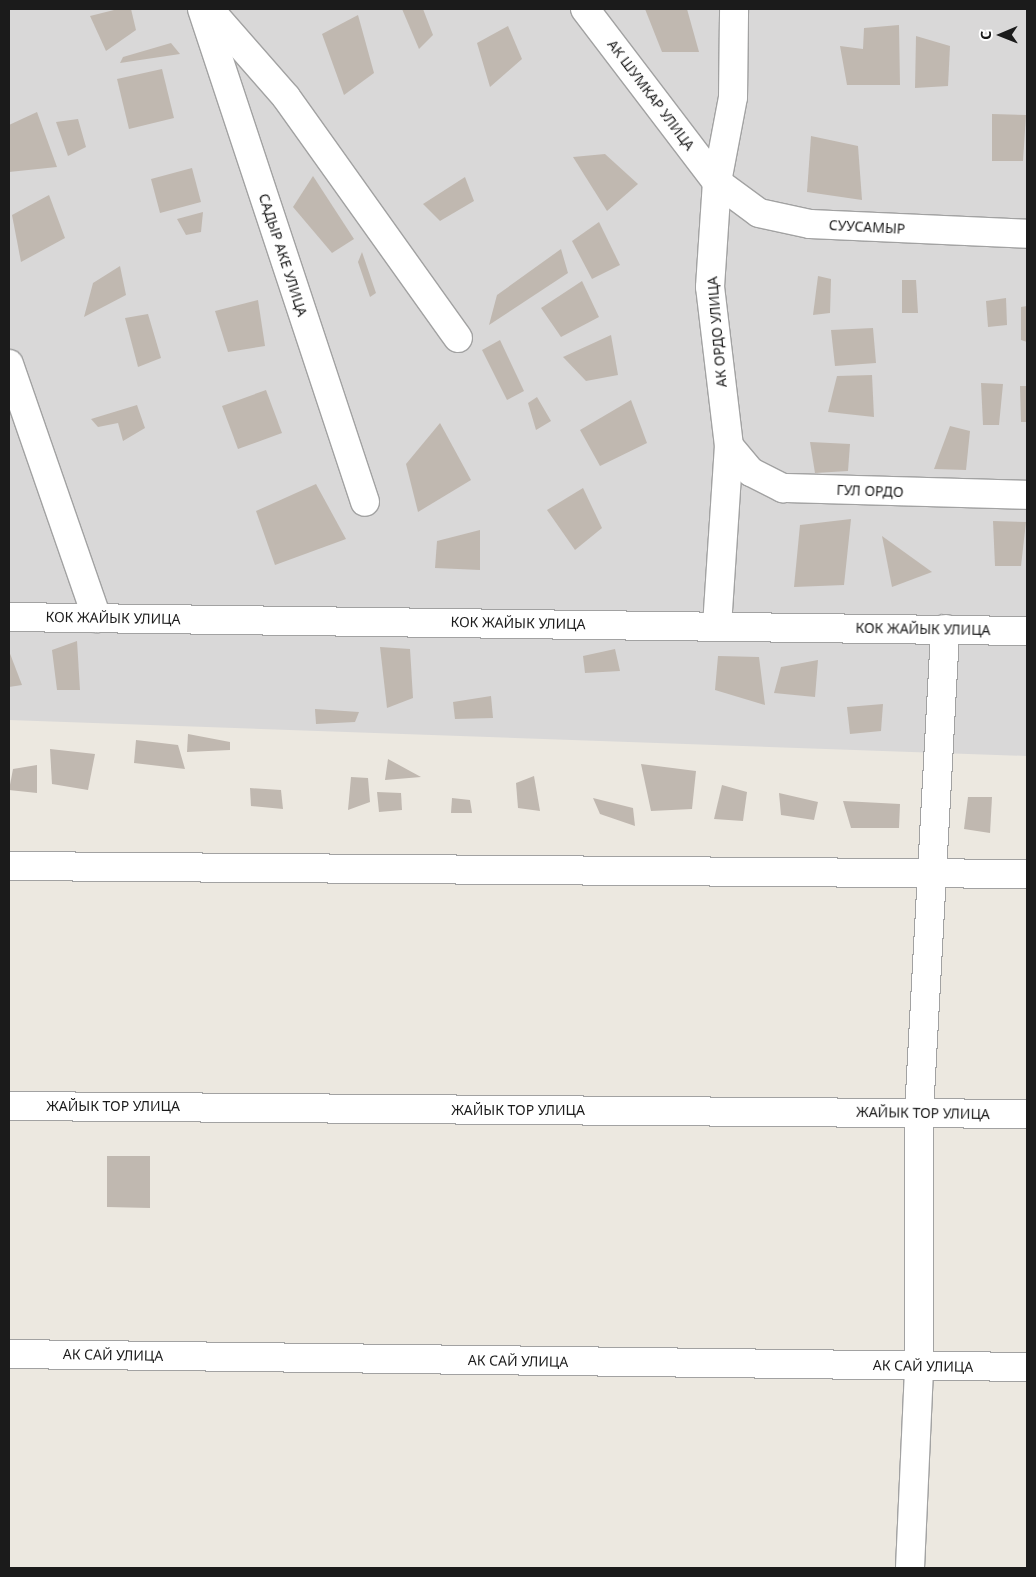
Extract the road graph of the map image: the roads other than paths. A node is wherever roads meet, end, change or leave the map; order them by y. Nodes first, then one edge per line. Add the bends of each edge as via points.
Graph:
1 (202, 9) edge
2 (209, 9) edge
3 (585, 9) edge
4 (734, 9) edge
5 (717, 182) junction
6 (1027, 234) edge
7 (458, 338) dead end
8 (9, 364) edge
9 (729, 446) junction
10 (1027, 495) edge
11 (365, 502) dead end
12 (9, 616) edge
13 (97, 618) junction
14 (717, 626) junction
15 (945, 629) junction
16 (1027, 631) edge
17 (9, 866) edge
18 (929, 873) junction
19 (1027, 874) edge
20 (9, 1106) edge
21 (918, 1113) junction
22 (1027, 1114) edge
23 (9, 1354) edge
24 (919, 1366) junction
25 (1027, 1367) edge
26 (910, 1568) edge

1 - 11 street, САДЫР АКЕ УЛИЦА
2 - 7 street via 286,97
3 - 5 street, АК ШУМКАР УЛИЦА
4 - 5 street, АК ОРДО УЛИЦА via 733,97
5 - 6 street, СУУСАМЫР via 759,213 810,224
5 - 9 street, АК ОРДО УЛИЦА via 710,287
8 - 13 street
9 - 10 street, ГУЛ ОРДО via 751,472 783,488
9 - 14 street, АК ОРДО УЛИЦА
12 - 13 street, КОК ЖАЙЫК УЛИЦА
13 - 14 street, КОК ЖАЙЫК УЛИЦА
14 - 15 street, КОК ЖАЙЫК УЛИЦА
15 - 16 street, КОК ЖАЙЫК УЛИЦА
15 - 18 street
17 - 18 street
18 - 19 street
18 - 21 street
20 - 21 street, ЖАЙЫК ТОР УЛИЦА
21 - 22 street, ЖАЙЫК ТОР УЛИЦА
21 - 24 street
23 - 24 street, АК САЙ УЛИЦА
24 - 25 street, АК САЙ УЛИЦА
24 - 26 street

